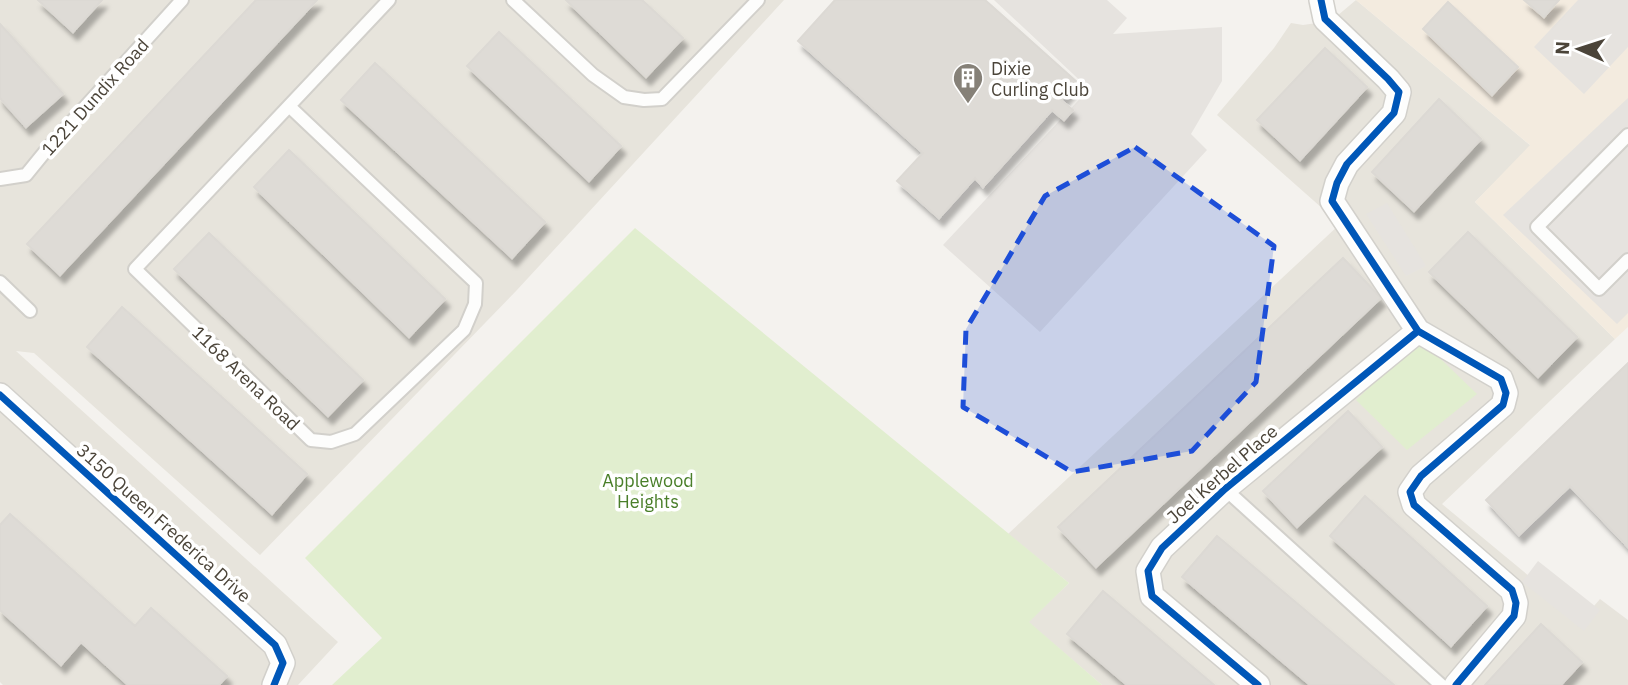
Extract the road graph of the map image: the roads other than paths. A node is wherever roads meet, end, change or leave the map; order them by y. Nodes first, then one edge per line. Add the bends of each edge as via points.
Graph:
1 (182, 0) edge
2 (389, 0) edge
3 (513, 0) edge
4 (758, 0) edge
5 (1321, 0) edge
6 (290, 107) junction
7 (1628, 135) edge
8 (0, 179) edge
9 (1628, 260) edge
10 (0, 282) edge
11 (30, 311) dead end
12 (1418, 331) junction
13 (0, 395) edge
14 (1224, 489) junction
15 (274, 685) edge
16 (1258, 685) edge
17 (1441, 685) edge
18 (1456, 685) edge

1 - 8 lane, 1221 Dundix Road via 26,176
2 - 6 lane, 1168 Arena Road
3 - 4 lane via 593,75 624,97 644,100 662,99
5 - 12 street via 1325,19 1399,92 1394,113 1347,164 1332,201
6 - 6 lane, 1168 Arena Road via 135,269 311,440 331,442 355,434 464,330 475,304 476,284
7 - 9 lane via 1537,227 1599,289
10 - 11 lane
12 - 14 street, Joel Kerbel Place
12 - 18 street via 1501,379 1506,393 1503,405 1421,476 1410,492 1414,505 1512,590 1516,603 1514,616
13 - 15 street, 3150 Queen Frederica Drive via 275,645 283,663
14 - 16 street, Joel Kerbel Place via 1162,548 1148,571 1152,596
14 - 17 lane

